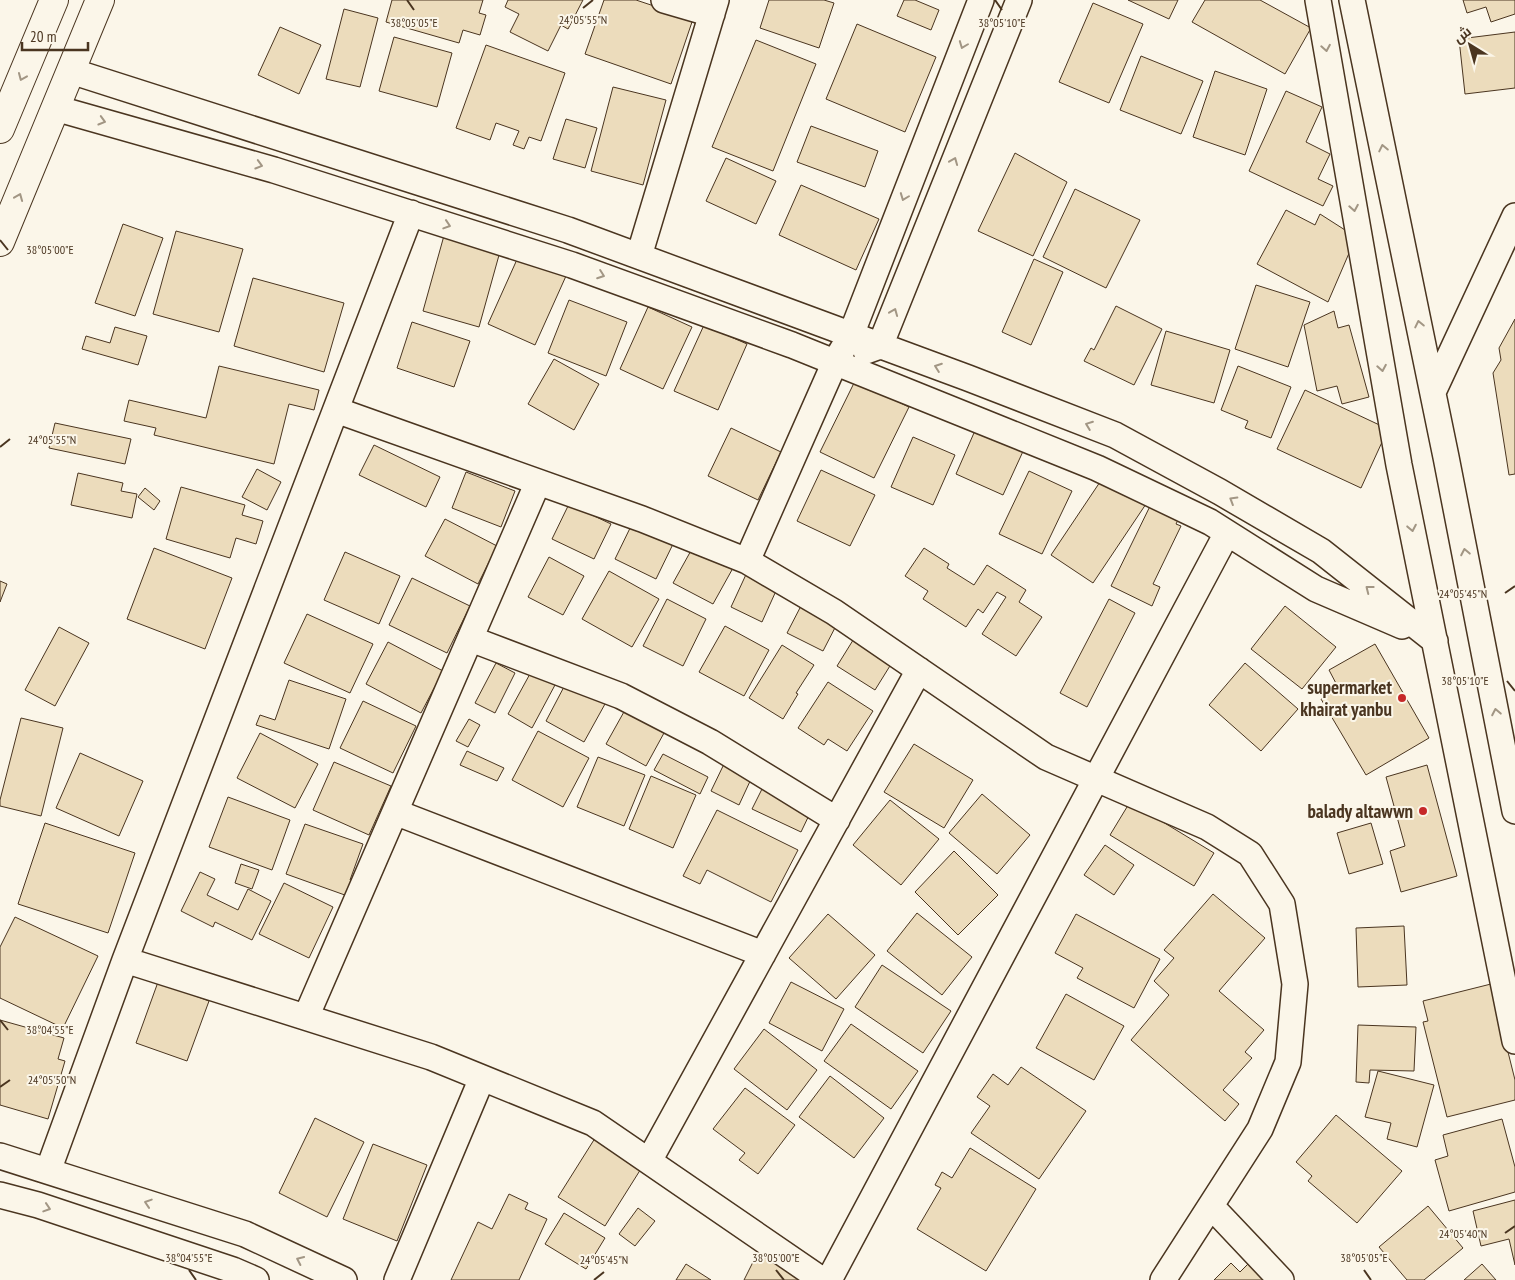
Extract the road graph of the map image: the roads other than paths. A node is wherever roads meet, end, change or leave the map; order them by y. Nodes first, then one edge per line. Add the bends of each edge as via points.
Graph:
1 (54, 0) edge
2 (100, 0) edge
3 (664, 0) edge
4 (980, 0) edge
5 (1019, 0) edge
6 (1318, 0) edge
7 (1352, 0) edge
8 (714, 7) edge
9 (71, 71) junction
10 (55, 108) junction
11 (0, 129) edge
12 (411, 213) junction
13 (1515, 216) edge
14 (0, 242) edge
15 (640, 256) junction
16 (851, 335) junction
17 (880, 346) junction
18 (836, 362) junction
19 (1433, 392) junction
20 (336, 410) junction
21 (538, 482) junction
22 (1227, 533) junction
23 (747, 561) junction
24 (471, 639) junction
25 (1435, 641) junction
26 (919, 670) junction
27 (1510, 745) edge
28 (1096, 779) junction
29 (1515, 811) edge
30 (395, 812) junction
31 (836, 820) junction
32 (763, 954) junction
33 (125, 960) junction
34 (306, 1017) junction
35 (1515, 1041) edge
36 (482, 1078) junction
37 (0, 1156) edge
38 (649, 1161) junction
39 (48, 1171) junction
40 (0, 1195) edge
41 (1211, 1206) junction
42 (256, 1280) edge
43 (344, 1280) edge
44 (397, 1280) edge
45 (822, 1280) edge
46 (829, 1280) edge
47 (1163, 1280) edge
48 (1281, 1280) edge

1 -> 11 main road
2 - 9 main road
3 - 8 street
4 -> 16 street
17 -> 5 street
6 -> 25 street via 1399,465
19 -> 7 street
8 - 15 street
9 - 10 main road
9 - 15 street
10 -> 12 street
14 -> 10 main road
12 -> 18 street via 572,264
12 - 20 street
13 - 19 street
15 - 16 street
16 - 17 street
16 - 18 street
17 - 18 street
25 -> 17 street via 1321,552 1115,435
18 - 22 street via 1097,468
18 - 23 street
27 -> 19 street
20 - 21 street
20 - 33 street
21 - 23 street
21 - 24 street
22 - 25 street via 1316,589
22 - 28 street
23 - 26 street via 834,612
24 - 30 street
24 - 31 street via 621,696 710,742
25 - 35 street
26 - 28 street via 1046,757
26 - 31 street
27 - 29 street
28 - 41 street via 1207,827 1250,854 1282,904 1295,984 1288,1062 1260,1129
28 - 46 street
30 - 32 street
30 - 34 street
31 - 32 street
32 - 38 street
33 - 34 street
33 - 39 street
34 - 36 street via 431,1057
36 - 38 street via 593,1123
36 - 44 street
37 - 39 street
38 - 45 street
43 -> 39 street via 245,1234
40 -> 42 street
41 - 47 street
41 - 48 street

